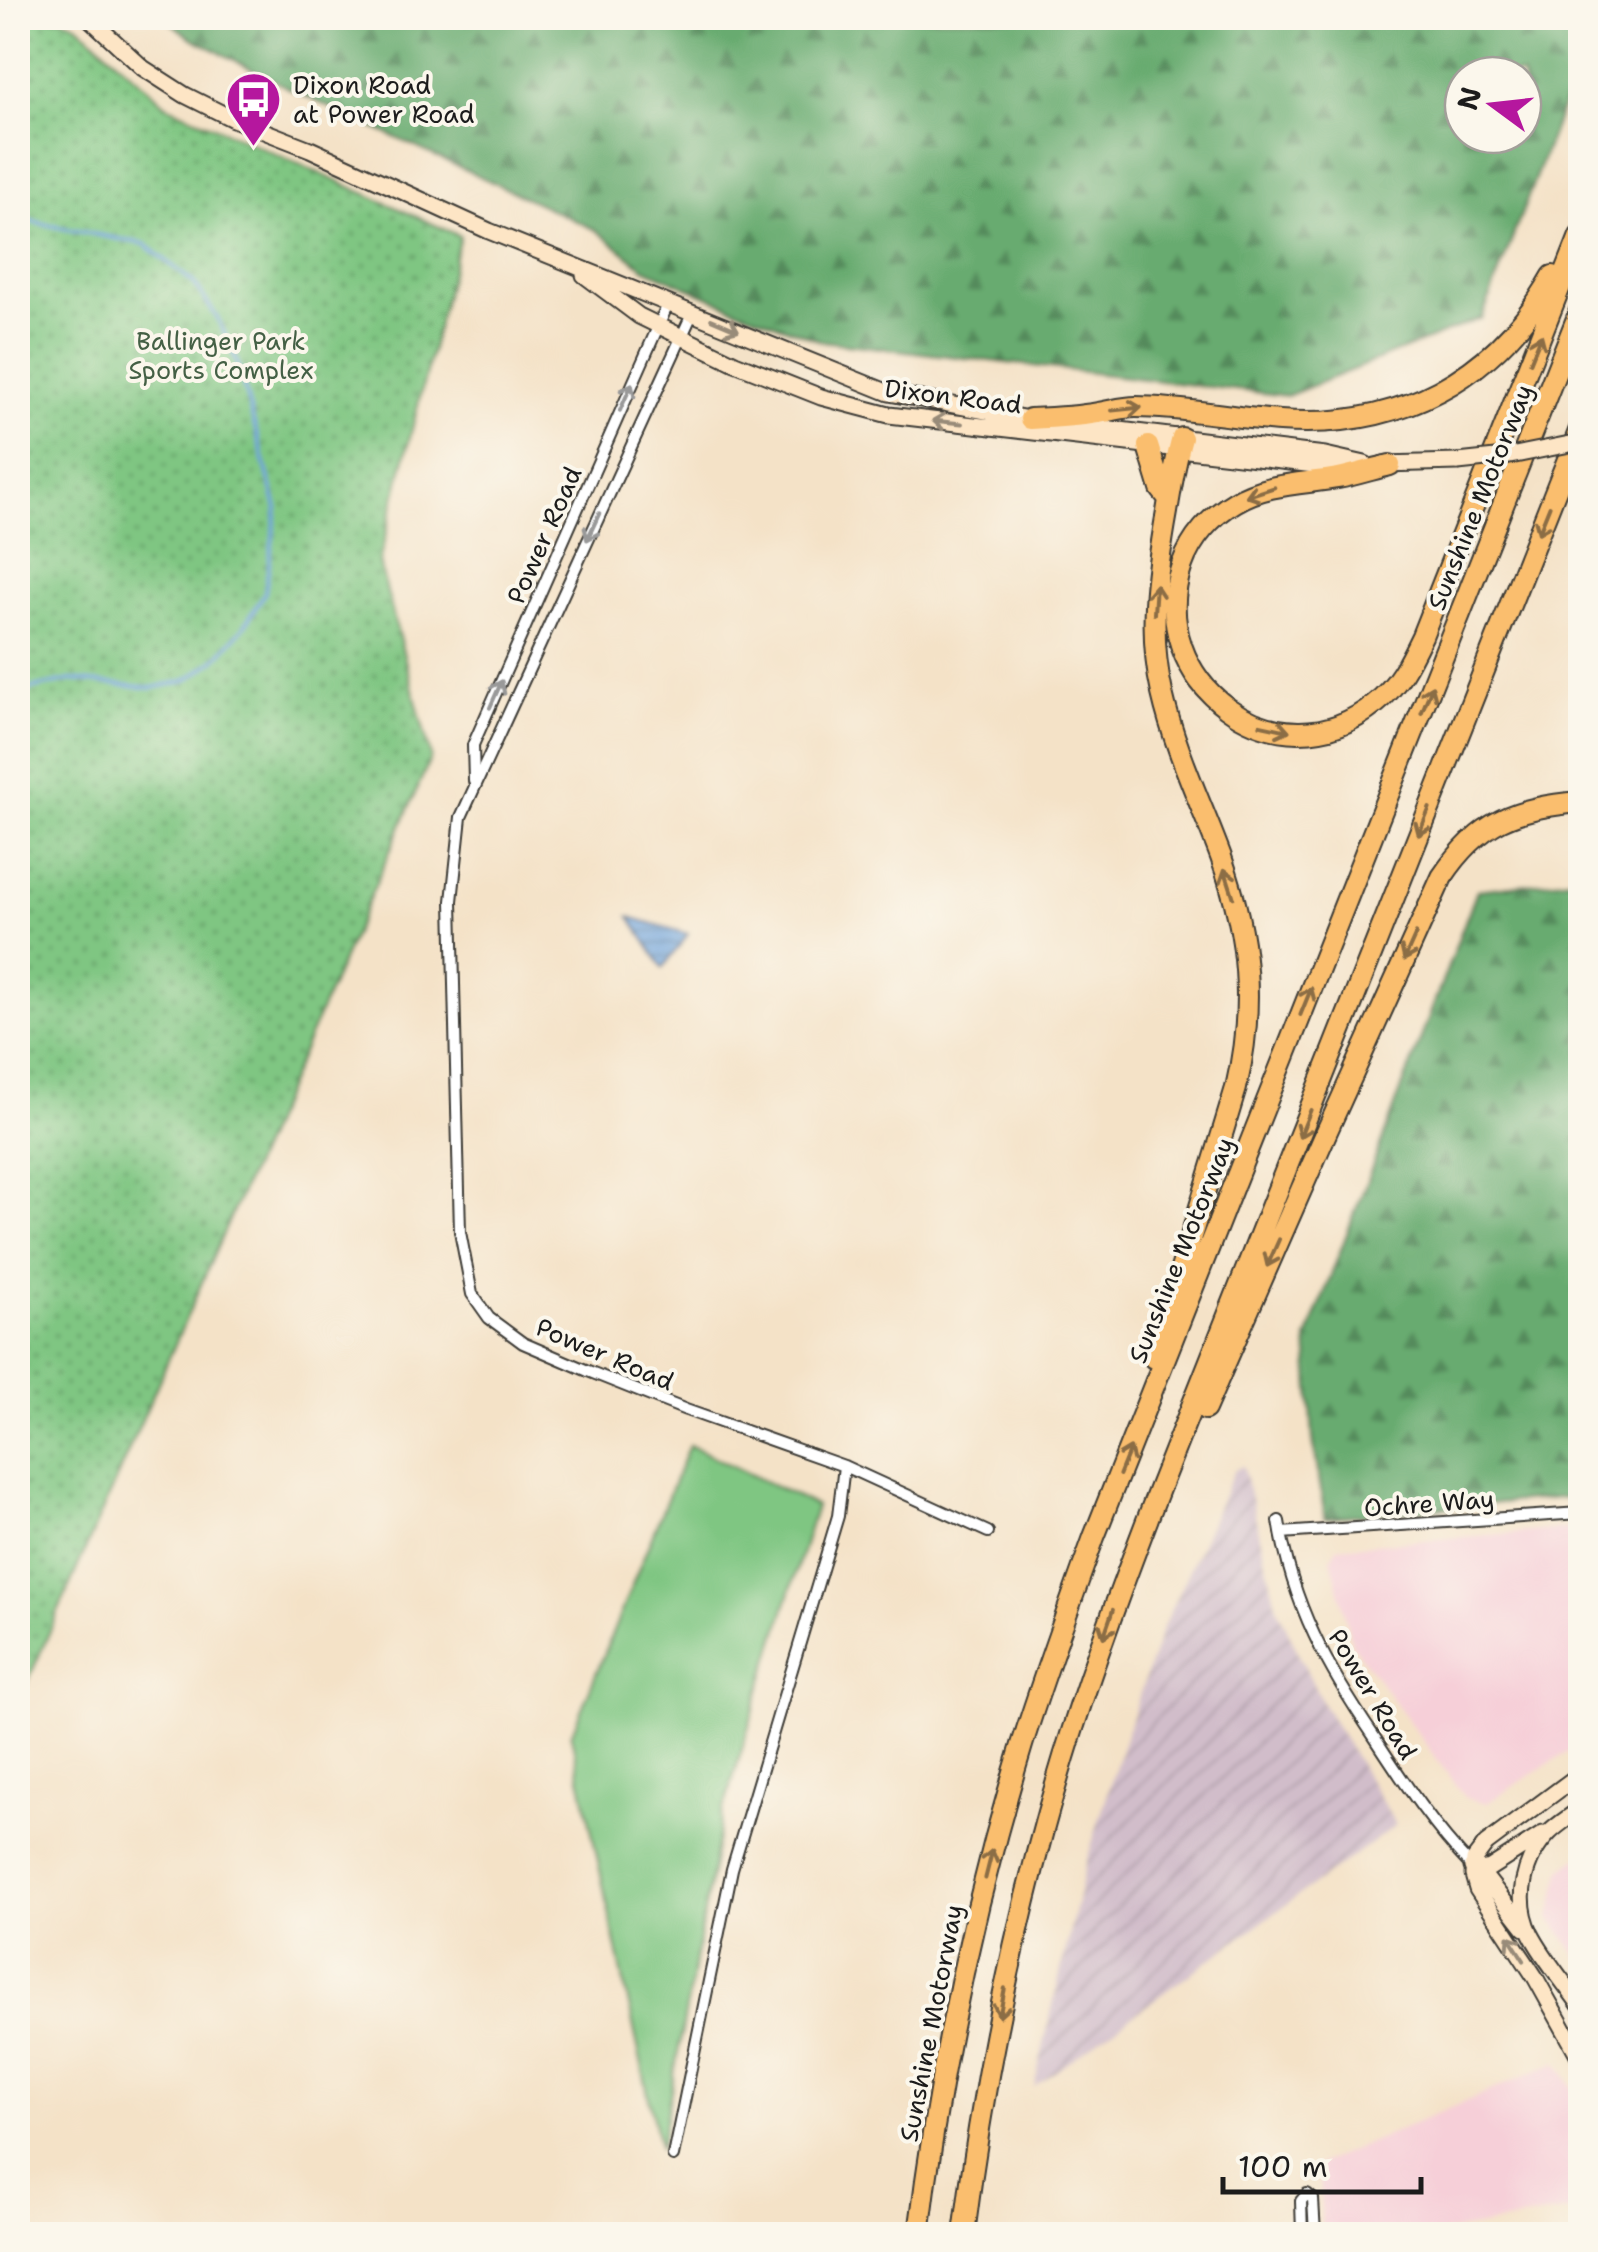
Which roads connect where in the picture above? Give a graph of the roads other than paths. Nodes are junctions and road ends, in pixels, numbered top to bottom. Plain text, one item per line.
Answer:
1 (89, 18) edge
2 (1579, 239) edge
3 (569, 263) junction
4 (669, 302) junction
5 (1580, 310) edge
6 (693, 312) junction
7 (658, 324) junction
8 (682, 336) junction
9 (1030, 420) junction
10 (1580, 429) edge
11 (1580, 442) edge
12 (1180, 444) junction
13 (1148, 446) junction
14 (1390, 465) junction
15 (1169, 499) junction
16 (1580, 534) edge
17 (1580, 558) edge
18 (474, 787) junction
19 (1579, 802) edge
20 (1155, 1385) junction
21 (844, 1466) junction
22 (1580, 1513) edge
23 (1280, 1527) joint
24 (988, 1532) dead end
25 (1142, 1532) junction
26 (1580, 1774) edge
27 (1580, 1810) edge
28 (1556, 1827) junction
29 (1472, 1867) junction
30 (1534, 1940) junction
31 (1580, 2005) edge
32 (1580, 2058) edge
33 (673, 2156) dead end
34 (1580, 2232) edge
35 (919, 2234) edge
36 (964, 2234) edge
37 (1302, 2234) edge
38 (1315, 2234) edge
39 (1566, 2234) edge

1 - 3 main road, Dixon Road
9 -> 2 highway
14 -> 2 highway
3 - 4 main road, Dixon Road
3 - 7 main road, Dixon Road
4 - 6 main road, Dixon Road
4 - 7 street, Power Road
20 -> 5 highway, Sunshine Motorway
6 - 8 street, Power Road
6 -> 9 main road, Dixon Road
7 - 8 main road, Dixon Road
18 -> 7 street, Power Road
13 -> 8 main road, Dixon Road
8 -> 18 street, Power Road
9 - 12 main road, Dixon Road
10 -> 25 highway
11 - 14 main road, Dixon Road, bridge
12 - 13 main road, Dixon Road
12 - 14 main road, Dixon Road
12 - 15 highway
13 - 15 highway
20 -> 15 highway
16 - 17 highway
18 - 21 street, Power Road
19 -> 25 highway
35 -> 20 highway, Sunshine Motorway
21 - 24 street, Power Road
21 - 33 street
22 - 23 street, Ochre Way
23 - 29 street, Power Road
25 -> 36 highway
26 - 29 main road
27 - 28 main road
28 - 29 main road
28 - 30 main road
29 - 30 main road
32 -> 29 main road
30 - 31 main road
34 - 39 street
37 - 38 street

